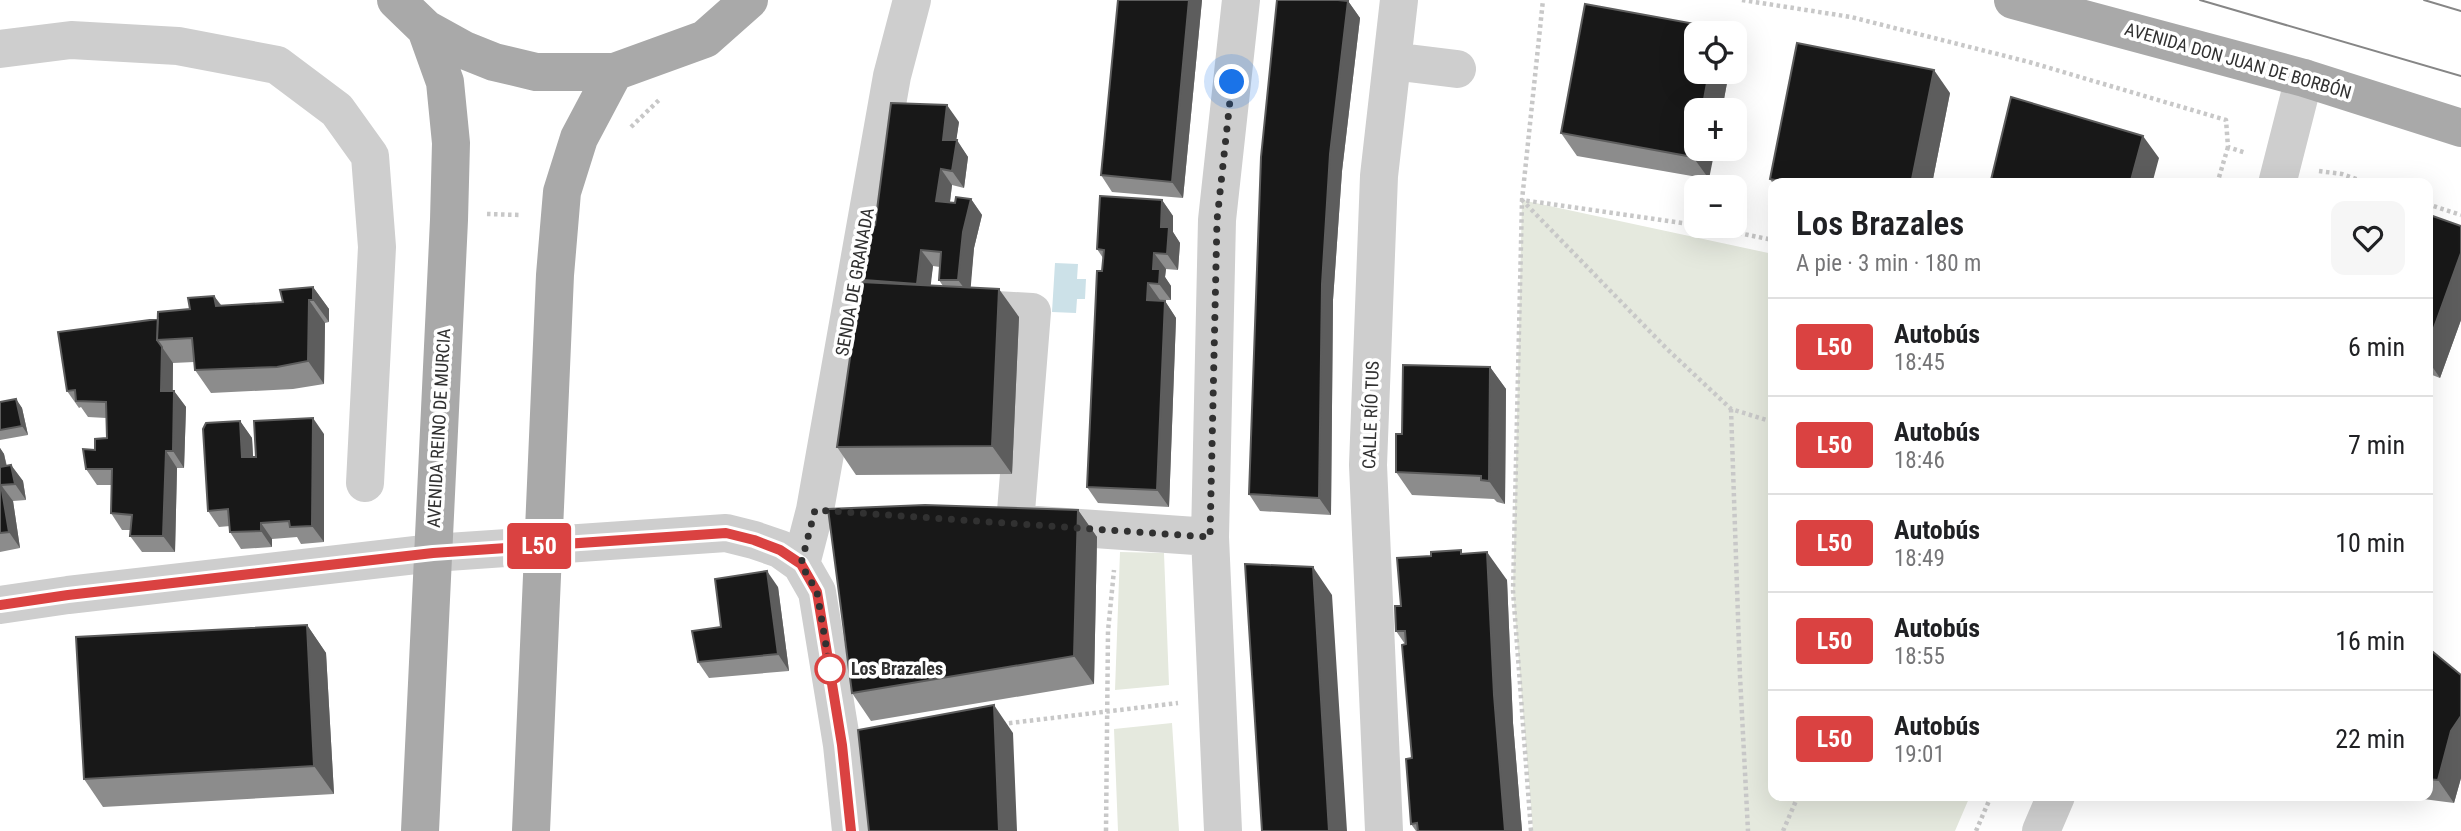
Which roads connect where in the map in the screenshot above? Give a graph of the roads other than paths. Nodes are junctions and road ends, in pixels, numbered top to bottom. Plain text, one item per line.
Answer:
1 (396, 0) edge
2 (749, 0) edge
3 (912, 0) edge
4 (1241, 0) edge
5 (1399, 0) edge
6 (2013, 0) edge
7 (426, 29) junction
8 (0, 49) edge
9 (1392, 61) junction
10 (1457, 69) dead end
11 (614, 72) junction
12 (2304, 78) junction
13 (2461, 128) edge
14 (2280, 175) edge
15 (935, 306) edge
16 (365, 483) dead end
17 (815, 510) junction
18 (855, 513) edge
19 (975, 521) edge
20 (1015, 524) junction
21 (1210, 537) junction
22 (544, 546) junction
23 (433, 553) junction
24 (801, 564) junction
25 (0, 605) edge
26 (2054, 801) edge
27 (421, 831) edge
28 (531, 831) edge
29 (851, 831) edge
30 (1223, 831) edge
31 (1384, 831) edge
32 (2041, 831) edge

1 - 7 main road
2 - 11 main road
3 - 17 street, SENDA DE GRANADA
4 - 21 street
5 - 9 street, CALLE RÍO TUS
6 - 12 main road, AVENIDA DON JUAN DE BORBÓN
7 - 11 main road
7 - 23 main road, AVENIDA REINO DE MURCIA
8 - 16 street
9 - 10 street
9 - 31 street, CALLE RÍO TUS
11 - 22 main road
12 - 13 main road, AVENIDA DON JUAN DE BORBÓN
12 - 14 street
15 - 20 street
17 - 18 street
17 - 24 street, SENDA DE GRANADA
19 - 20 street
20 - 21 street
21 - 30 street
22 - 23 street
22 - 24 street
22 - 28 main road
23 - 25 street
23 - 27 main road, AVENIDA REINO DE MURCIA
24 - 29 street
26 - 32 street

